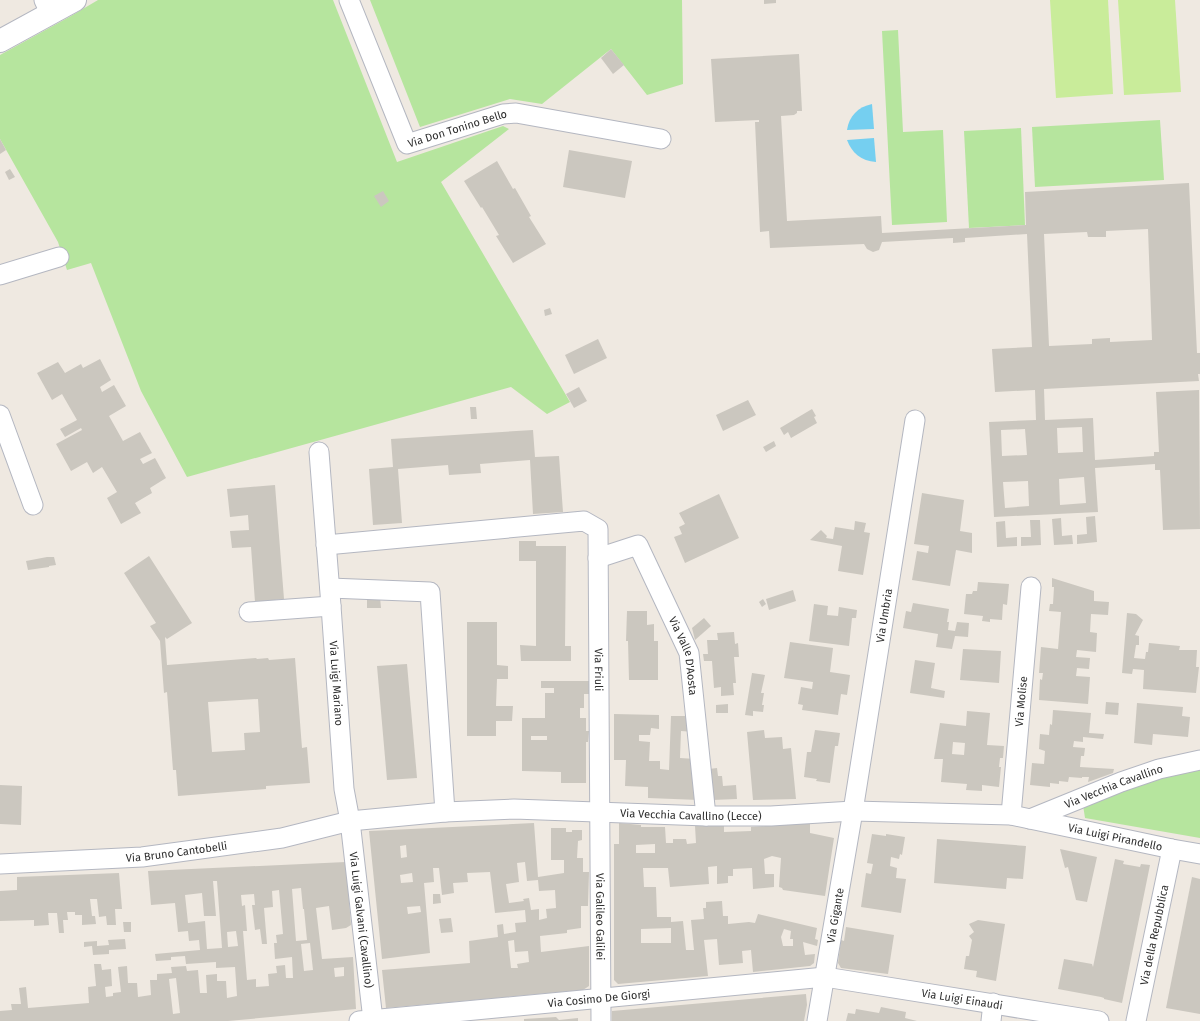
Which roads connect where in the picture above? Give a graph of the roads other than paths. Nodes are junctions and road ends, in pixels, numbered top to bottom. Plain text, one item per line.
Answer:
1 (75, 0) edge
2 (349, 0) edge
3 (47, 7) edge
4 (0, 41) edge
5 (661, 139) dead end
6 (59, 257) dead end
7 (0, 275) edge
8 (0, 415) edge
9 (915, 420) dead end
10 (319, 452) dead end
11 (33, 505) dead end
12 (326, 545) junction
13 (598, 558) junction
14 (1031, 587) dead end
15 (331, 597) junction
16 (249, 612) dead end
17 (1200, 760) edge
18 (853, 811) junction
19 (445, 812) junction
20 (600, 812) junction
21 (1011, 815) junction
22 (706, 816) junction
23 (1030, 819) junction
24 (350, 821) junction
25 (1172, 849) junction
26 (1200, 854) edge
27 (0, 864) edge
28 (825, 977) junction
29 (600, 998) junction
30 (992, 1012) edge
31 (456, 1017) edge
32 (366, 1020) edge
33 (601, 1021) edge
34 (817, 1021) edge
35 (1099, 1021) edge
36 (1136, 1021) edge

1 - 3 street
2 - 5 street, Via Don Tonino Bello
3 - 4 street
6 - 7 street
8 - 11 street
9 - 18 street, Via Umbria
10 - 12 street, Via Luigi Mariano
12 - 13 street, Via Friuli
12 - 15 street, Via Luigi Mariano
13 - 20 street, Via Friuli
13 - 22 street, Via Valle D'Aosta
14 - 21 street, Via Molise
15 - 16 street
15 - 19 street
15 - 24 street, Via Luigi Mariano
17 - 23 street, Via Vecchia Cavallino
18 - 21 street, Via Vecchia Cavallino (Lecce)
18 - 22 street, Via Vecchia Cavallino (Lecce)
18 - 28 street, Via Gigante
19 - 20 street, Via Vecchia Cavallino (Lecce)
19 - 24 street, Via Vecchia Cavallino (Lecce)
20 - 22 street, Via Vecchia Cavallino (Lecce)
20 - 29 street, Via Galileo Galilei
21 - 23 street, Via Vecchia Cavallino (Lecce)
23 - 25 street, Via Luigi Pirandello
24 - 27 street, Via Bruno Cantobelli
24 - 32 street, Via Luigi Galvani (Cavallino)
25 - 26 street, Via Luigi Pirandello
25 - 36 street, Via della Repubblica
28 - 29 street, Via Cosimo De Giorgi
28 - 30 street, Via Luigi Einaudi
28 - 34 street, Via Gigante
29 - 31 street, Via Cosimo De Giorgi
29 - 33 street, Via Galileo Galilei
30 - 35 street, Via Luigi Einaudi
31 - 32 street, Via Cosimo De Giorgi

